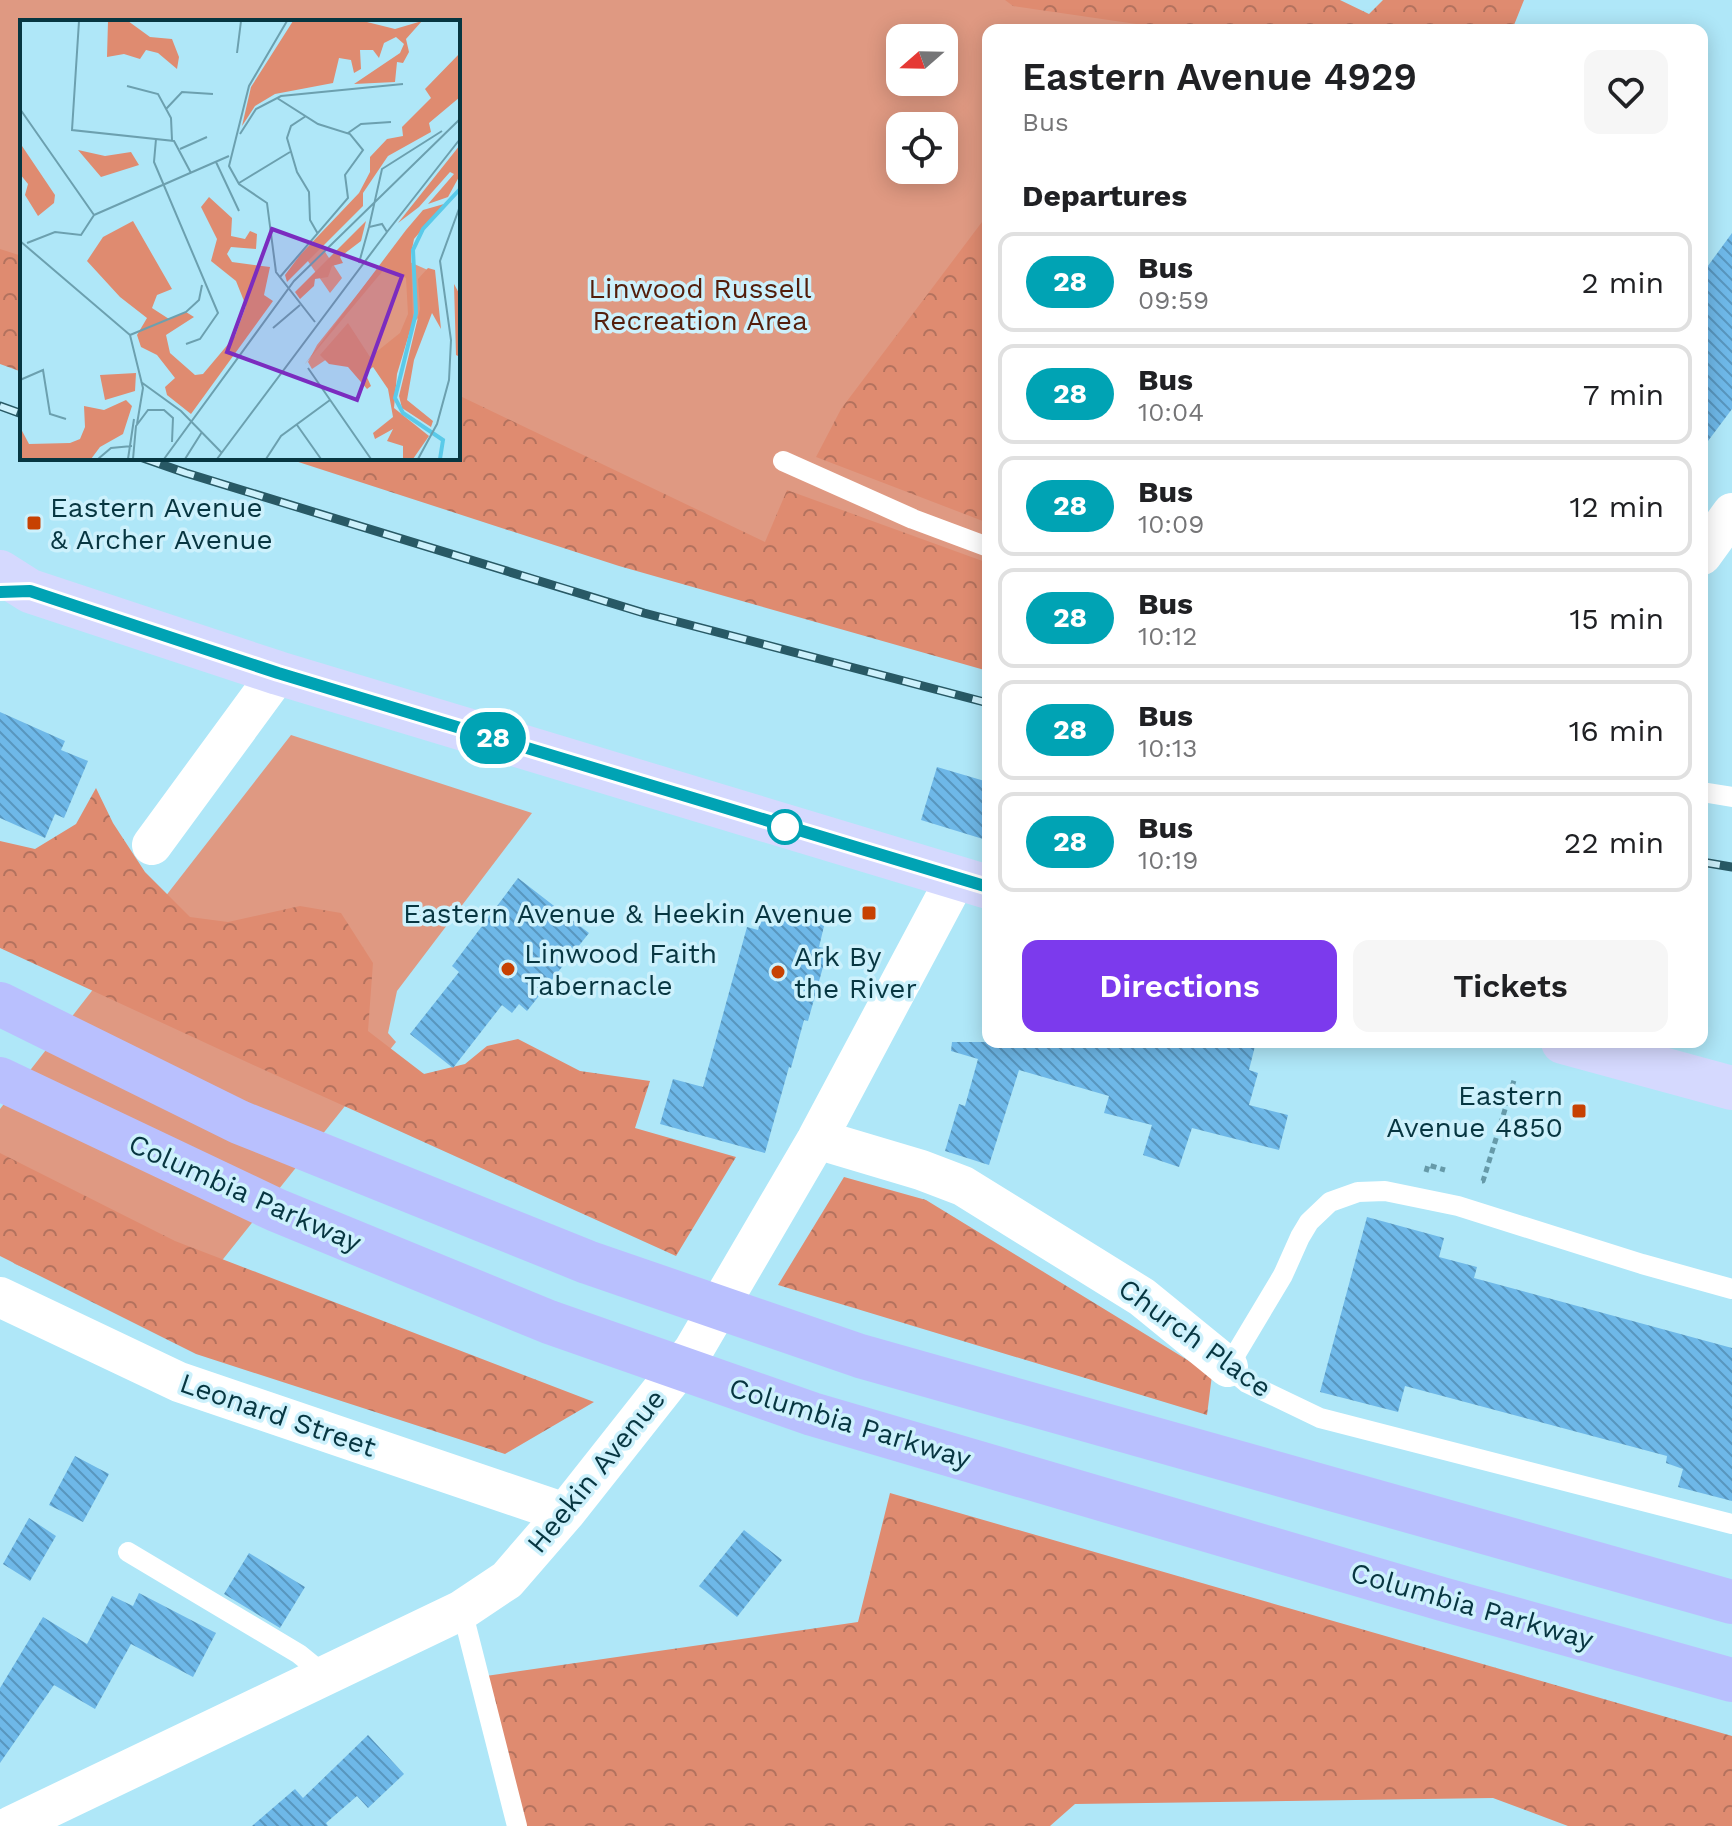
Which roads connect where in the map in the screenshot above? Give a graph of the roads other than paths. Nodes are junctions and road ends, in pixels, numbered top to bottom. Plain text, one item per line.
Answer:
1 (783, 461) dead end
2 (1732, 513) edge
3 (982, 545) edge
4 (1708, 547) edge
5 (10, 585) edge
6 (278, 673) junction
7 (1708, 793) edge
8 (1732, 797) edge
9 (152, 845) dead end
10 (972, 882) edge
11 (0, 1004) edge
12 (1585, 1048) edge
13 (0, 1079) edge
14 (1732, 1088) edge
15 (817, 1139) junction
16 (1732, 1289) edge
17 (0, 1297) edge
18 (1228, 1367) junction
19 (565, 1513) junction
20 (1732, 1524) edge
21 (128, 1552) dead end
22 (1732, 1602) edge
23 (462, 1610) junction
24 (326, 1676) junction
25 (1732, 1680) edge
26 (11, 1826) edge
27 (517, 1826) edge

1 - 3 lane
2 - 4 street
5 - 6 main road
6 - 9 street
6 - 10 main road
7 - 8 lane
10 - 15 street, Heekin Avenue
11 - 22 highway
12 - 14 main road
13 - 25 highway, Columbia Parkway
15 - 18 street, Church Place
15 - 19 street, Heekin Avenue
16 - 18 lane
17 - 19 street, Leonard Street
18 - 20 lane, Church Place
19 - 23 street, Heekin Avenue
21 - 24 lane
23 - 24 street, Heekin Avenue
23 - 27 lane
24 - 26 street, Heekin Avenue

